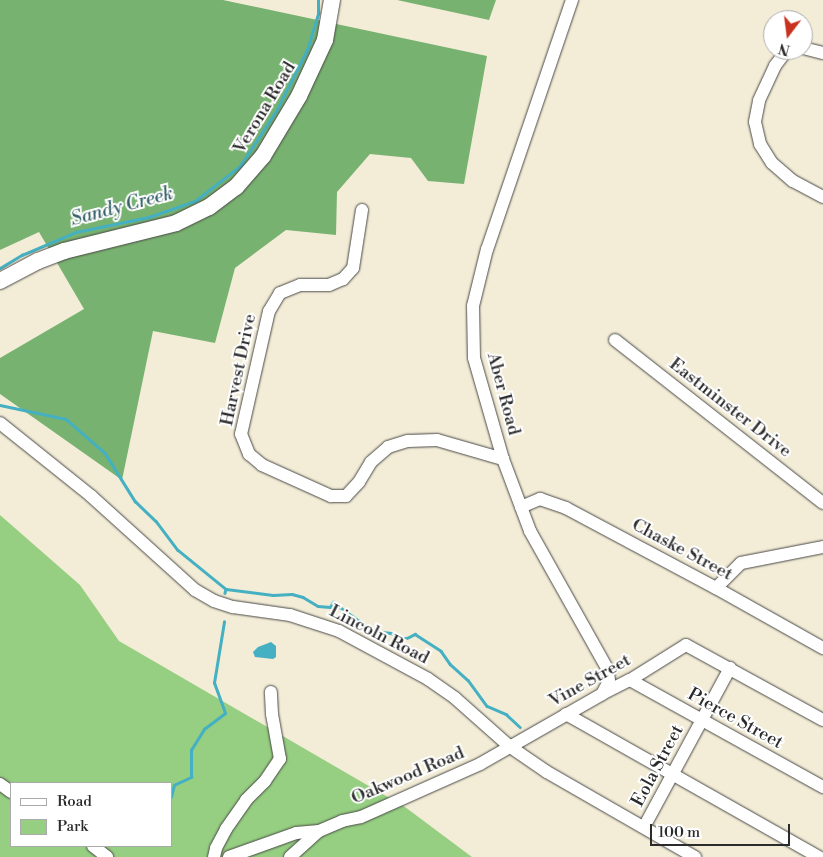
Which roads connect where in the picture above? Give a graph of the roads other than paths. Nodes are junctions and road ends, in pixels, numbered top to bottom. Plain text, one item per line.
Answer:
1 (332, 0) edge
2 (572, 0) edge
3 (780, 60) edge
4 (823, 197) edge
5 (362, 210) dead end
6 (0, 281) edge
7 (615, 340) dead end
8 (0, 424) edge
9 (503, 459) junction
10 (823, 503) edge
11 (520, 507) junction
12 (823, 547) edge
13 (716, 588) junction
14 (823, 648) edge
15 (730, 668) junction
16 (630, 680) junction
17 (271, 692) dead end
18 (602, 694) junction
19 (566, 714) junction
20 (823, 720) edge
21 (702, 721) junction
22 (509, 746) junction
23 (673, 775) junction
24 (823, 787) edge
25 (644, 827) junction
26 (319, 832) junction
27 (94, 847) edge
28 (107, 857) edge
29 (214, 857) edge
30 (229, 857) edge
31 (290, 857) edge
32 (695, 857) edge
33 (819, 857) edge

1 - 6 main road, Verona Road
2 - 9 street, Aber Road
3 - 4 street
5 - 9 street, Harvest Drive
7 - 10 street, Eastminster Drive
8 - 22 street, Lincoln Road
9 - 11 street, Aber Road
11 - 13 street, Chaske Street
11 - 18 street, Aber Road
12 - 13 street
13 - 14 street, Chaske Street
15 - 16 street, Vine Street
15 - 20 street
15 - 21 street, Eola Street
16 - 18 street, Vine Street
16 - 21 street, Pierce Street
17 - 29 street
18 - 19 street, Vine Street
19 - 22 street, Vine Street
19 - 23 street
21 - 23 street, Eola Street
21 - 24 street, Pierce Street
22 - 25 street, Lincoln Road
22 - 26 street, Oakwood Road
23 - 25 street, Eola Street
23 - 33 street
25 - 32 street, Lincoln Road
26 - 30 street
26 - 31 street
27 - 28 street

